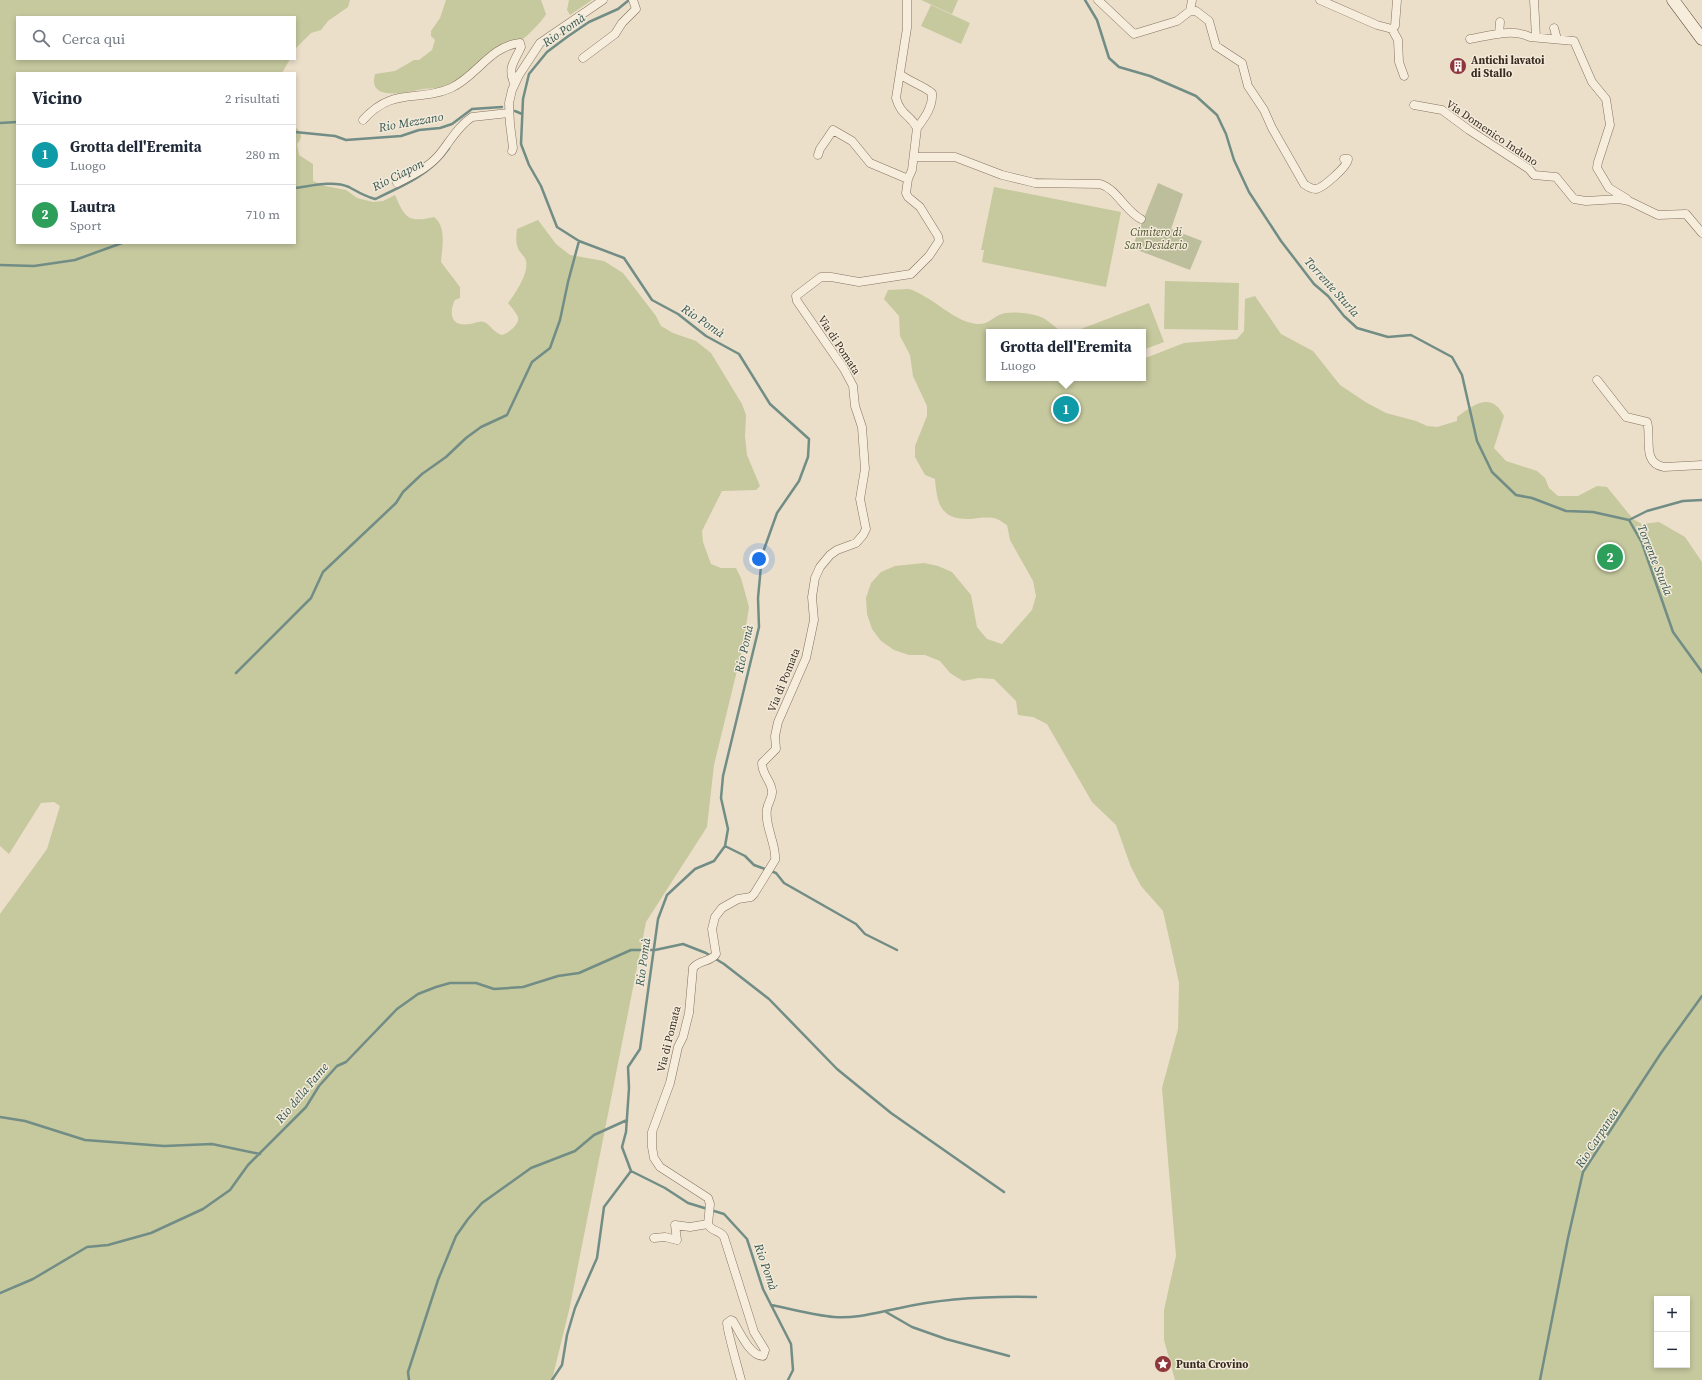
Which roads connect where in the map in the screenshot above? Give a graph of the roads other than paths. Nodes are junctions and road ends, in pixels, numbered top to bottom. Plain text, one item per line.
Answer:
1 (603, 0) edge
2 (908, 0) edge
3 (1098, 0) edge
4 (1192, 0) edge
5 (1320, 0) edge
6 (1397, 0) edge
7 (1534, 0) edge
8 (1669, 0) edge
9 (1673, 0) edge
10 (634, 2) edge
11 (1190, 11) junction
12 (1683, 13) junction
13 (1500, 22) dead end
14 (1554, 28) dead end
15 (1392, 29) junction
16 (1499, 34) junction
17 (1536, 37) junction
18 (1702, 38) edge
19 (1470, 39) dead end
20 (1557, 39) junction
21 (583, 58) dead end
22 (900, 74) junction
23 (1404, 76) dead end
24 (514, 82) junction
25 (1414, 105) dead end
26 (509, 113) junction
27 (364, 120) dead end
28 (917, 128) junction
29 (512, 151) dead end
30 (818, 155) dead end
31 (914, 157) junction
32 (1344, 159) dead end
33 (908, 179) junction
34 (397, 183) dead end
35 (1629, 201) junction
36 (1141, 220) dead end
37 (1702, 233) edge
38 (1597, 380) dead end
39 (1702, 465) edge
40 (708, 1220) junction
41 (654, 1238) dead end
42 (741, 1380) edge

1 - 24 street
2 - 22 street
3 - 11 street
4 - 11 street
5 - 15 street
6 - 15 street
7 - 17 street
8 - 12 street
9 - 12 street
10 - 21 street
11 - 32 street
12 - 18 street
13 - 16 street
14 - 20 street
15 - 23 street
16 - 17 street
16 - 19 street
17 - 20 street
20 - 35 street
22 - 28 street
22 - 28 street
24 - 26 street
24 - 27 street
25 - 35 street, Via Domenico Induno
26 - 29 street
26 - 34 street
28 - 31 street, Via di Pomata
30 - 33 street
31 - 33 street, Via di Pomata
31 - 36 street
33 - 40 street, Via di Pomata
35 - 37 street, Via Domenico Induno
38 - 39 street
40 - 41 street
40 - 42 street

